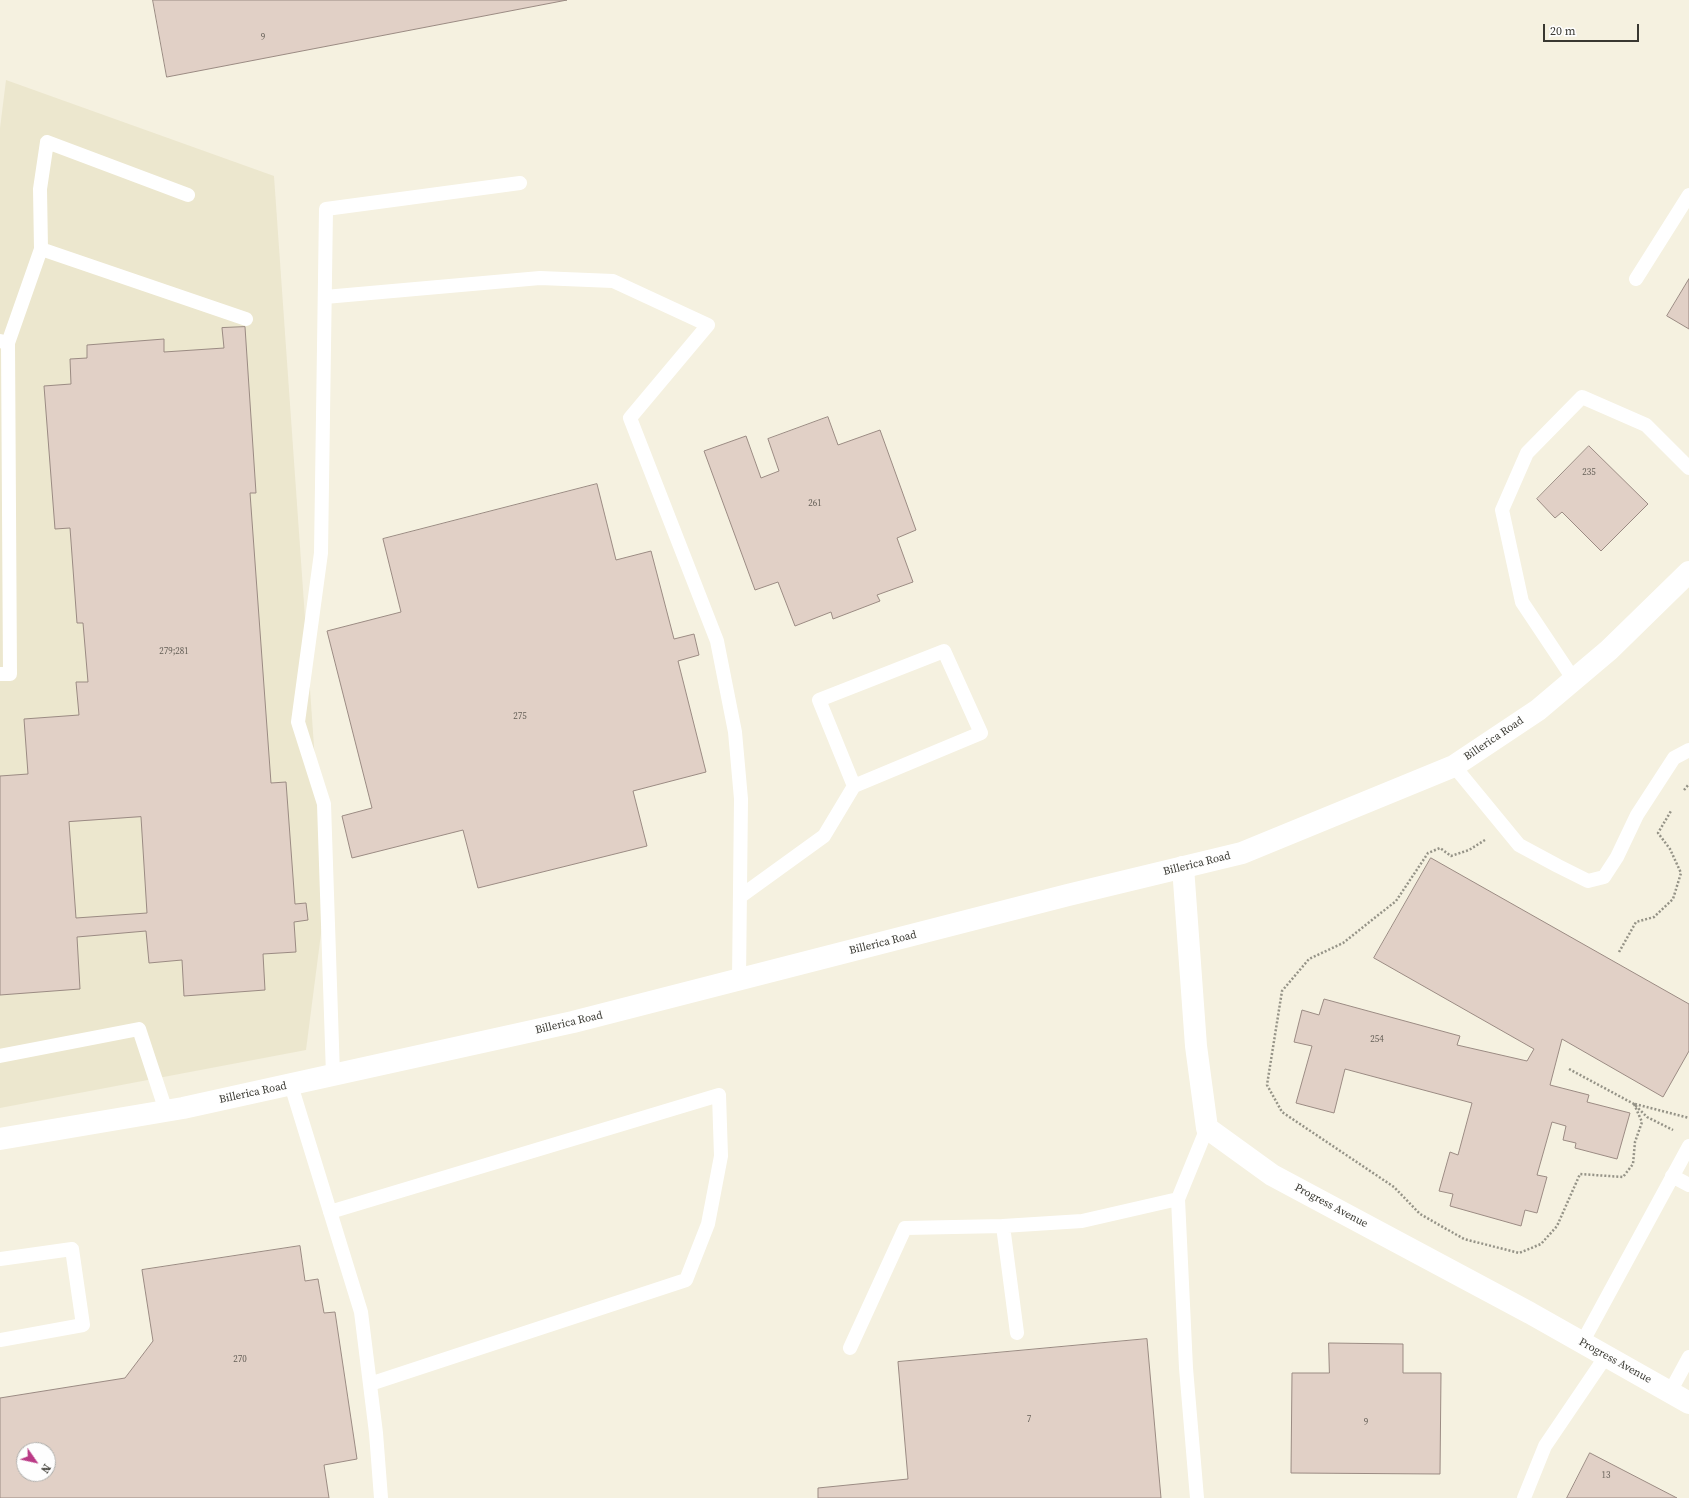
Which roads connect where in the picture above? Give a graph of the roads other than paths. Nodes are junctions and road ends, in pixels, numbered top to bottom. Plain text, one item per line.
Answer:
1 (520, 183) dead end
2 (188, 195) dead end
3 (1689, 195) edge
4 (41, 249) junction
5 (1636, 279) dead end
6 (325, 297) junction
7 (246, 318) dead end
8 (4, 342) edge
9 (1689, 468) edge
10 (1689, 572) edge
11 (0, 674) edge
12 (1574, 680) junction
13 (1689, 750) edge
14 (1454, 766) junction
15 (854, 786) junction
16 (1183, 867) junction
17 (741, 896) junction
18 (739, 980) junction
19 (0, 1056) edge
20 (333, 1076) junction
21 (291, 1085) junction
22 (166, 1111) junction
23 (1207, 1128) junction
24 (0, 1139) edge
25 (1689, 1146) edge
26 (1672, 1176) junction
27 (1689, 1185) edge
28 (1178, 1199) junction
29 (330, 1212) junction
30 (1003, 1226) junction
31 (0, 1258) edge
32 (1017, 1333) dead end
33 (0, 1340) edge
34 (1582, 1343) junction
35 (850, 1348) dead end
36 (1606, 1356) junction
37 (1689, 1357) edge
38 (370, 1384) junction
39 (1670, 1392) junction
40 (1689, 1403) edge
41 (381, 1498) edge
42 (1197, 1498) edge
43 (1524, 1498) edge

1 - 6 lane
2 - 4 lane
3 - 5 lane
4 - 7 lane
4 - 8 lane
6 - 17 lane
6 - 20 lane
8 - 11 lane
9 - 12 lane
10 - 12 main road, Billerica Road
12 - 14 main road, Billerica Road
13 - 14 lane
14 - 16 main road, Billerica Road
15 - 15 lane
15 - 17 lane
16 - 18 main road, Billerica Road
16 - 23 main road
17 - 18 lane
18 - 20 main road, Billerica Road
19 - 22 lane
20 - 21 main road, Billerica Road
21 - 22 main road, Billerica Road
21 - 29 lane
22 - 24 main road, Billerica Road
23 - 28 lane
23 - 34 main road, Progress Avenue
25 - 26 lane
26 - 27 lane
26 - 34 lane
28 - 30 lane
28 - 42 lane
29 - 38 lane
29 - 38 lane
30 - 32 lane
30 - 35 lane
31 - 33 lane
34 - 36 main road, Progress Avenue
36 - 39 main road, Progress Avenue
36 - 43 lane
37 - 39 lane
38 - 41 lane
39 - 40 main road, Progress Avenue

